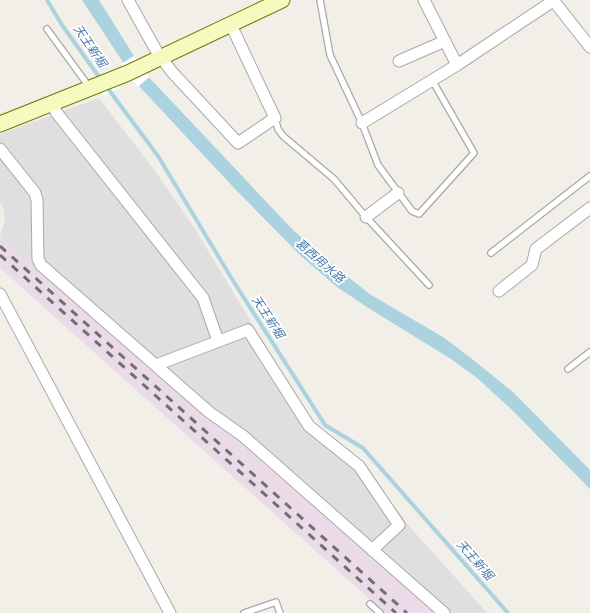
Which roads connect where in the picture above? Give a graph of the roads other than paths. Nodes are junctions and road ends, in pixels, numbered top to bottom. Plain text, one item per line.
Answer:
1 (128, 0) edge
2 (282, 0) edge
3 (320, 0) edge
4 (424, 0) edge
5 (553, 1) edge
6 (231, 25) junction
7 (47, 29) dead end
8 (445, 41) junction
9 (590, 47) edge
10 (161, 58) junction
11 (399, 61) dead end
12 (457, 65) junction
13 (432, 80) junction
14 (94, 88) junction
15 (53, 104) junction
16 (275, 118) junction
17 (362, 123) junction
18 (0, 124) edge
19 (0, 150) edge
20 (590, 176) edge
21 (398, 193) junction
22 (590, 208) edge
23 (366, 218) junction
24 (491, 253) dead end
25 (429, 285) dead end
26 (499, 291) dead end
27 (0, 294) edge
28 (218, 341) junction
29 (590, 352) edge
30 (156, 365) junction
31 (568, 369) dead end
32 (372, 550) junction
33 (370, 604) dead end
34 (170, 613) edge
35 (244, 613) edge
36 (280, 613) edge
37 (380, 613) edge
38 (444, 613) edge

1 - 10 street
2 - 6 street
3 - 17 lane
4 - 8 street
5 - 9 street
5 - 12 street
6 - 10 street
6 - 16 street
7 - 14 lane
8 - 11 street
8 - 12 street
10 - 14 street
10 - 16 street
12 - 13 street
13 - 17 street
13 - 21 lane
14 - 15 street
15 - 18 street
15 - 28 street
16 - 23 lane
17 - 21 lane
19 - 30 street
20 - 24 lane
21 - 23 street
22 - 26 street
23 - 25 lane
27 - 34 street
28 - 30 street
28 - 32 street
29 - 31 lane
30 - 32 street
32 - 38 street
33 - 37 lane
35 - 36 lane

